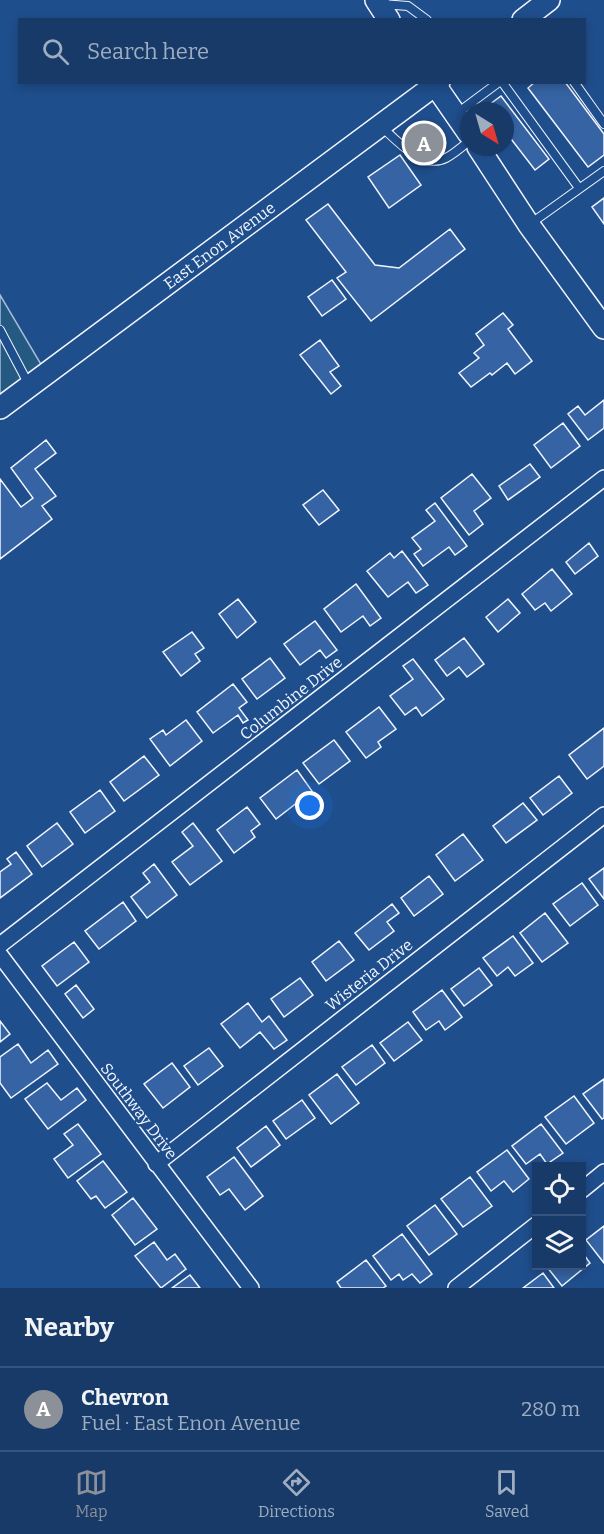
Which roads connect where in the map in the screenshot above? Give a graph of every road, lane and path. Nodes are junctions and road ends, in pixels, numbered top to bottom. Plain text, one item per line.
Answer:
1 (549, 0) edge
2 (381, 8) edge
3 (424, 18) edge
4 (526, 18) edge
5 (436, 84) edge
6 (498, 84) edge
7 (502, 84) edge
8 (575, 84) edge
9 (455, 115) junction
10 (460, 122) edge
11 (604, 124) edge
12 (381, 125) junction
13 (460, 148) edge
14 (484, 156) edge
15 (604, 171) edge
16 (579, 188) junction
17 (529, 225) junction
18 (604, 328) edge
19 (0, 330) edge
20 (29, 385) junction
21 (0, 408) edge
22 (604, 478) edge
23 (604, 815) edge
24 (0, 945) edge
25 (0, 955) edge
26 (156, 1164) junction
27 (604, 1172) edge
28 (586, 1187) edge
29 (532, 1229) edge
30 (250, 1288) edge
31 (456, 1288) edge

1 - 4 street
2 - 3 lane
5 - 9 street
5 - 12 street, East Enon Avenue
6 - 9 lane
7 - 16 lane
8 - 11 lane
9 - 10 street
12 - 13 lane
12 - 20 street, East Enon Avenue
14 - 17 street
15 - 16 lane
16 - 17 lane
17 - 18 street
19 - 20 lane
20 - 21 street, East Enon Avenue
22 - 24 street, Columbine Drive
23 - 26 street, Wisteria Drive
25 - 26 street, Southway Drive
26 - 30 street, Southway Drive
27 - 28 street
29 - 31 street

